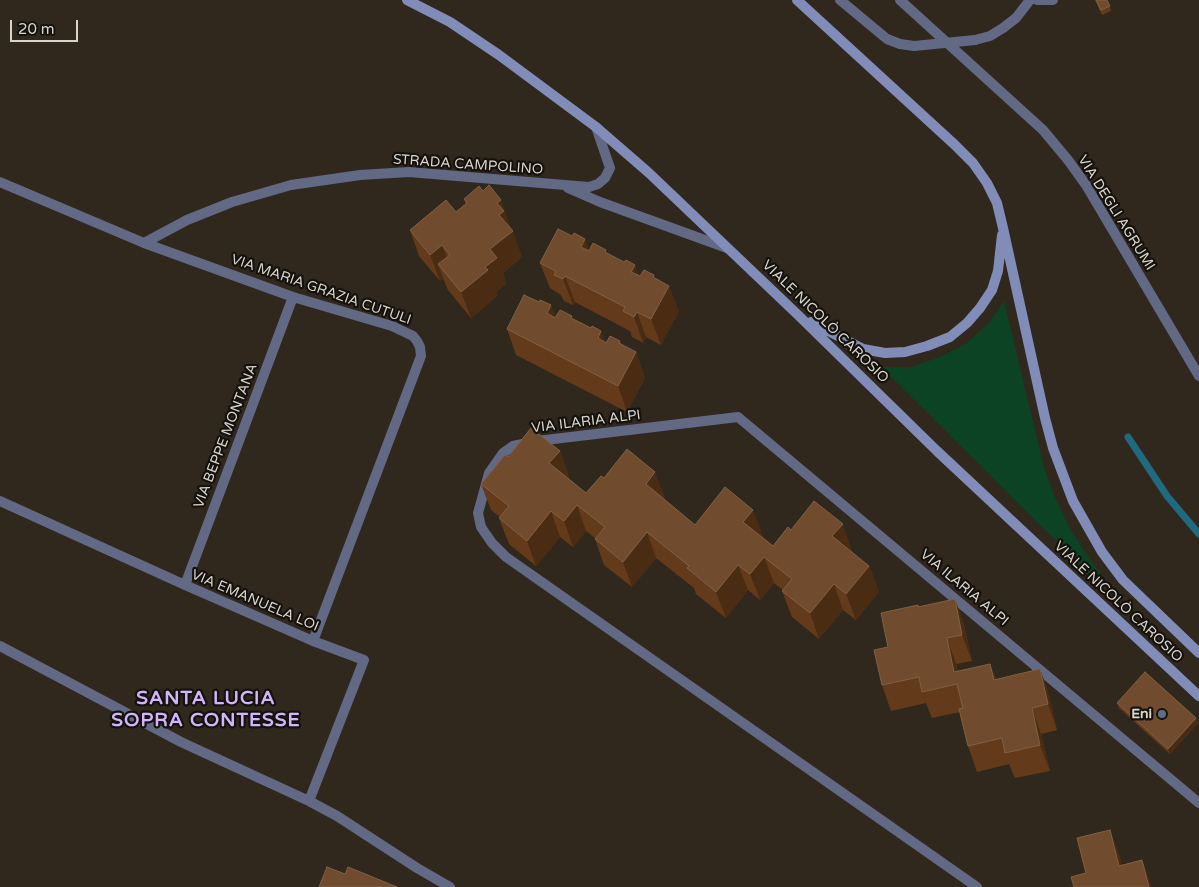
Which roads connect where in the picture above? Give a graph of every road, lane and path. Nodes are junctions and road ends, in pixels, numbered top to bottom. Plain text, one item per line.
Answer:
1 (407, 0) edge
2 (797, 0) edge
3 (840, 0) edge
4 (900, 0) edge
5 (1030, 0) edge
6 (1037, 0) edge
7 (1053, 0) edge
8 (596, 127) junction
9 (0, 182) edge
10 (562, 186) junction
11 (1003, 228) junction
12 (144, 243) junction
13 (729, 248) junction
14 (293, 297) junction
15 (797, 314) junction
16 (1199, 376) edge
17 (0, 501) edge
18 (185, 585) junction
19 (313, 641) junction
20 (0, 646) edge
21 (1199, 653) edge
22 (1199, 696) edge
23 (309, 801) junction
24 (1199, 803) edge
25 (450, 887) edge
26 (977, 887) edge

1 - 8 main road, VIALE NICOLÒ CAROSIO
2 - 11 main road, VIALE NICOLÒ CAROSIO
3 - 5 street, bridge
4 - 16 street, VIA DEGLI AGRUMI
6 - 7 street
8 - 10 street, STRADA CAMPOLINO
8 - 13 main road, VIALE NICOLÒ CAROSIO
9 - 12 street, VIA MARIA GRAZIA CUTULI
10 - 12 street, STRADA CAMPOLINO
10 - 13 street, STRADA CAMPOLINO
11 - 15 main road
11 - 21 main road, VIALE NICOLÒ CAROSIO
12 - 14 street, VIA MARIA GRAZIA CUTULI
13 - 15 main road, VIALE NICOLÒ CAROSIO
14 - 18 street, VIA BEPPE MONTANA
14 - 19 street, VIA MARIA GRAZIA CUTULI
15 - 22 main road, VIALE NICOLÒ CAROSIO
17 - 18 street, VIA EMANUELA LOI
18 - 19 street, VIA EMANUELA LOI
19 - 23 street, VIA EMANUELA LOI
20 - 23 street
23 - 25 street
24 - 26 street, VIA ILARIA ALPI

